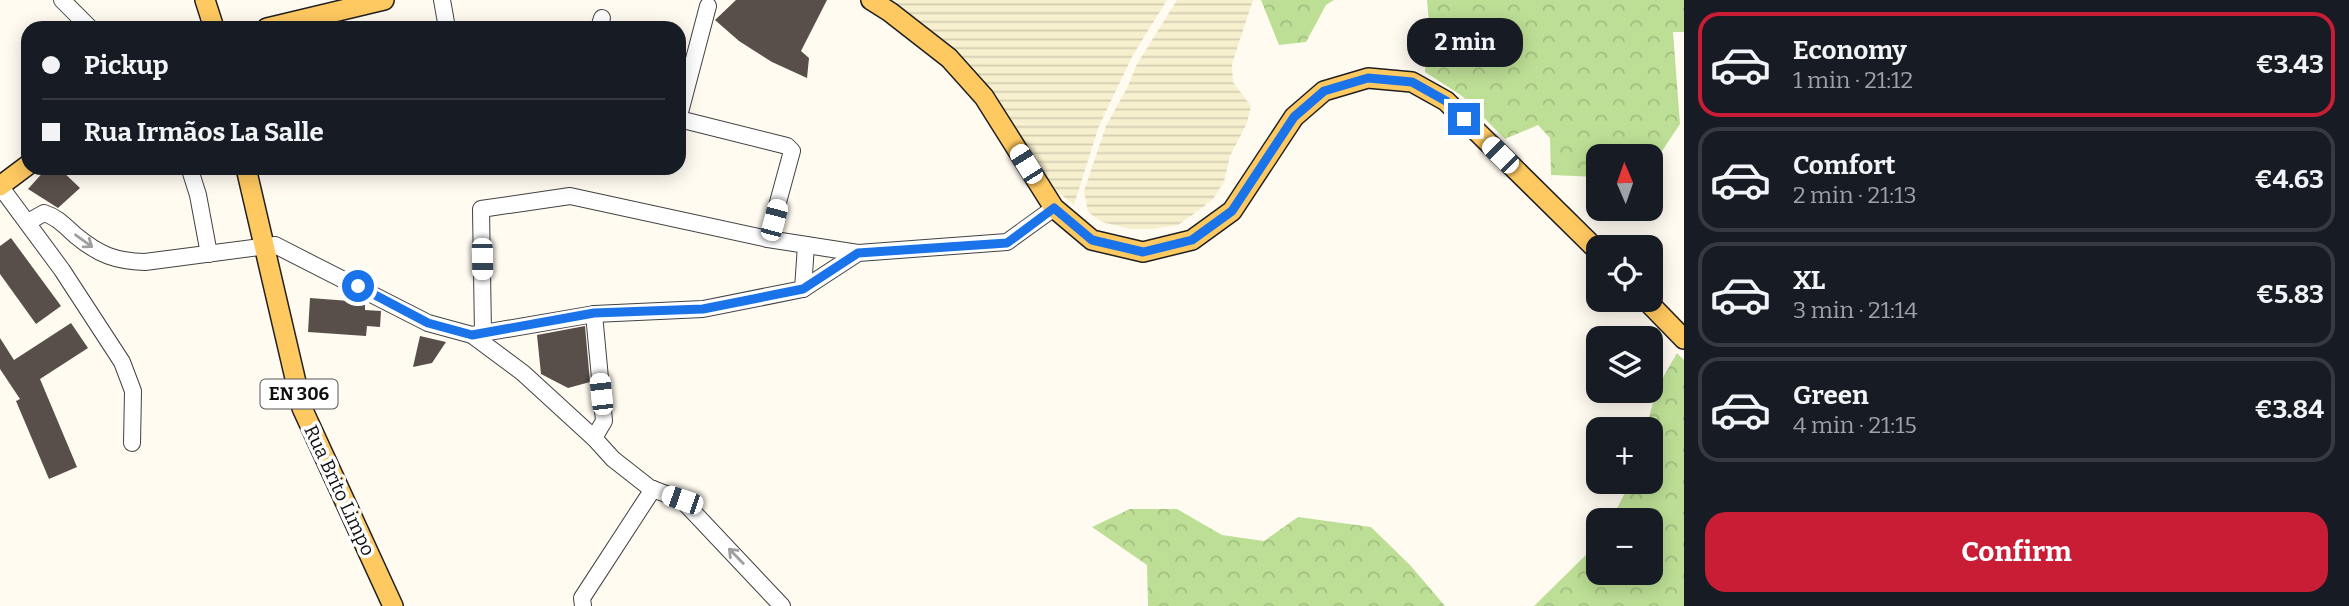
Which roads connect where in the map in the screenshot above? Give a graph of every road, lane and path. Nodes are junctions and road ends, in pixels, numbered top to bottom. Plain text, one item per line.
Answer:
1 (62, 0) edge
2 (205, 0) edge
3 (384, 0) edge
4 (442, 0) edge
5 (871, 0) edge
6 (708, 6) dead end
7 (83, 21) edge
8 (212, 21) edge
9 (296, 21) edge
10 (446, 21) edge
11 (686, 91) edge
12 (686, 120) edge
13 (21, 170) edge
14 (192, 175) edge
15 (248, 175) edge
16 (0, 186) edge
17 (1054, 208) junction
18 (28, 222) junction
19 (768, 239) junction
20 (1586, 239) edge
21 (264, 245) junction
22 (806, 245) junction
23 (858, 253) junction
24 (209, 254) junction
25 (803, 289) junction
26 (1658, 312) edge
27 (594, 313) junction
28 (477, 334) junction
29 (1684, 339) edge
30 (594, 438) junction
31 (132, 443) dead end
32 (653, 489) junction
33 (393, 606) edge
34 (583, 606) edge
35 (782, 606) edge

1 - 7 street
2 - 8 main road
3 - 9 main road
4 - 10 street
5 - 17 main road
6 - 11 street
12 - 19 street
13 - 16 main road
14 - 24 street
15 - 21 main road, Rua Brito Limpo / EN 306
16 - 18 street
17 - 20 main road
17 - 23 street
18 -> 24 street
18 - 31 street
19 - 22 street
19 - 28 street
21 - 24 street
21 - 28 street
21 - 33 main road, Rua Brito Limpo / EN 306
22 - 23 street
22 - 25 street
23 - 25 street
25 - 27 street
26 - 29 main road
27 - 28 street
27 - 30 street
28 - 30 street
30 - 32 street
32 - 34 street
35 -> 32 street

